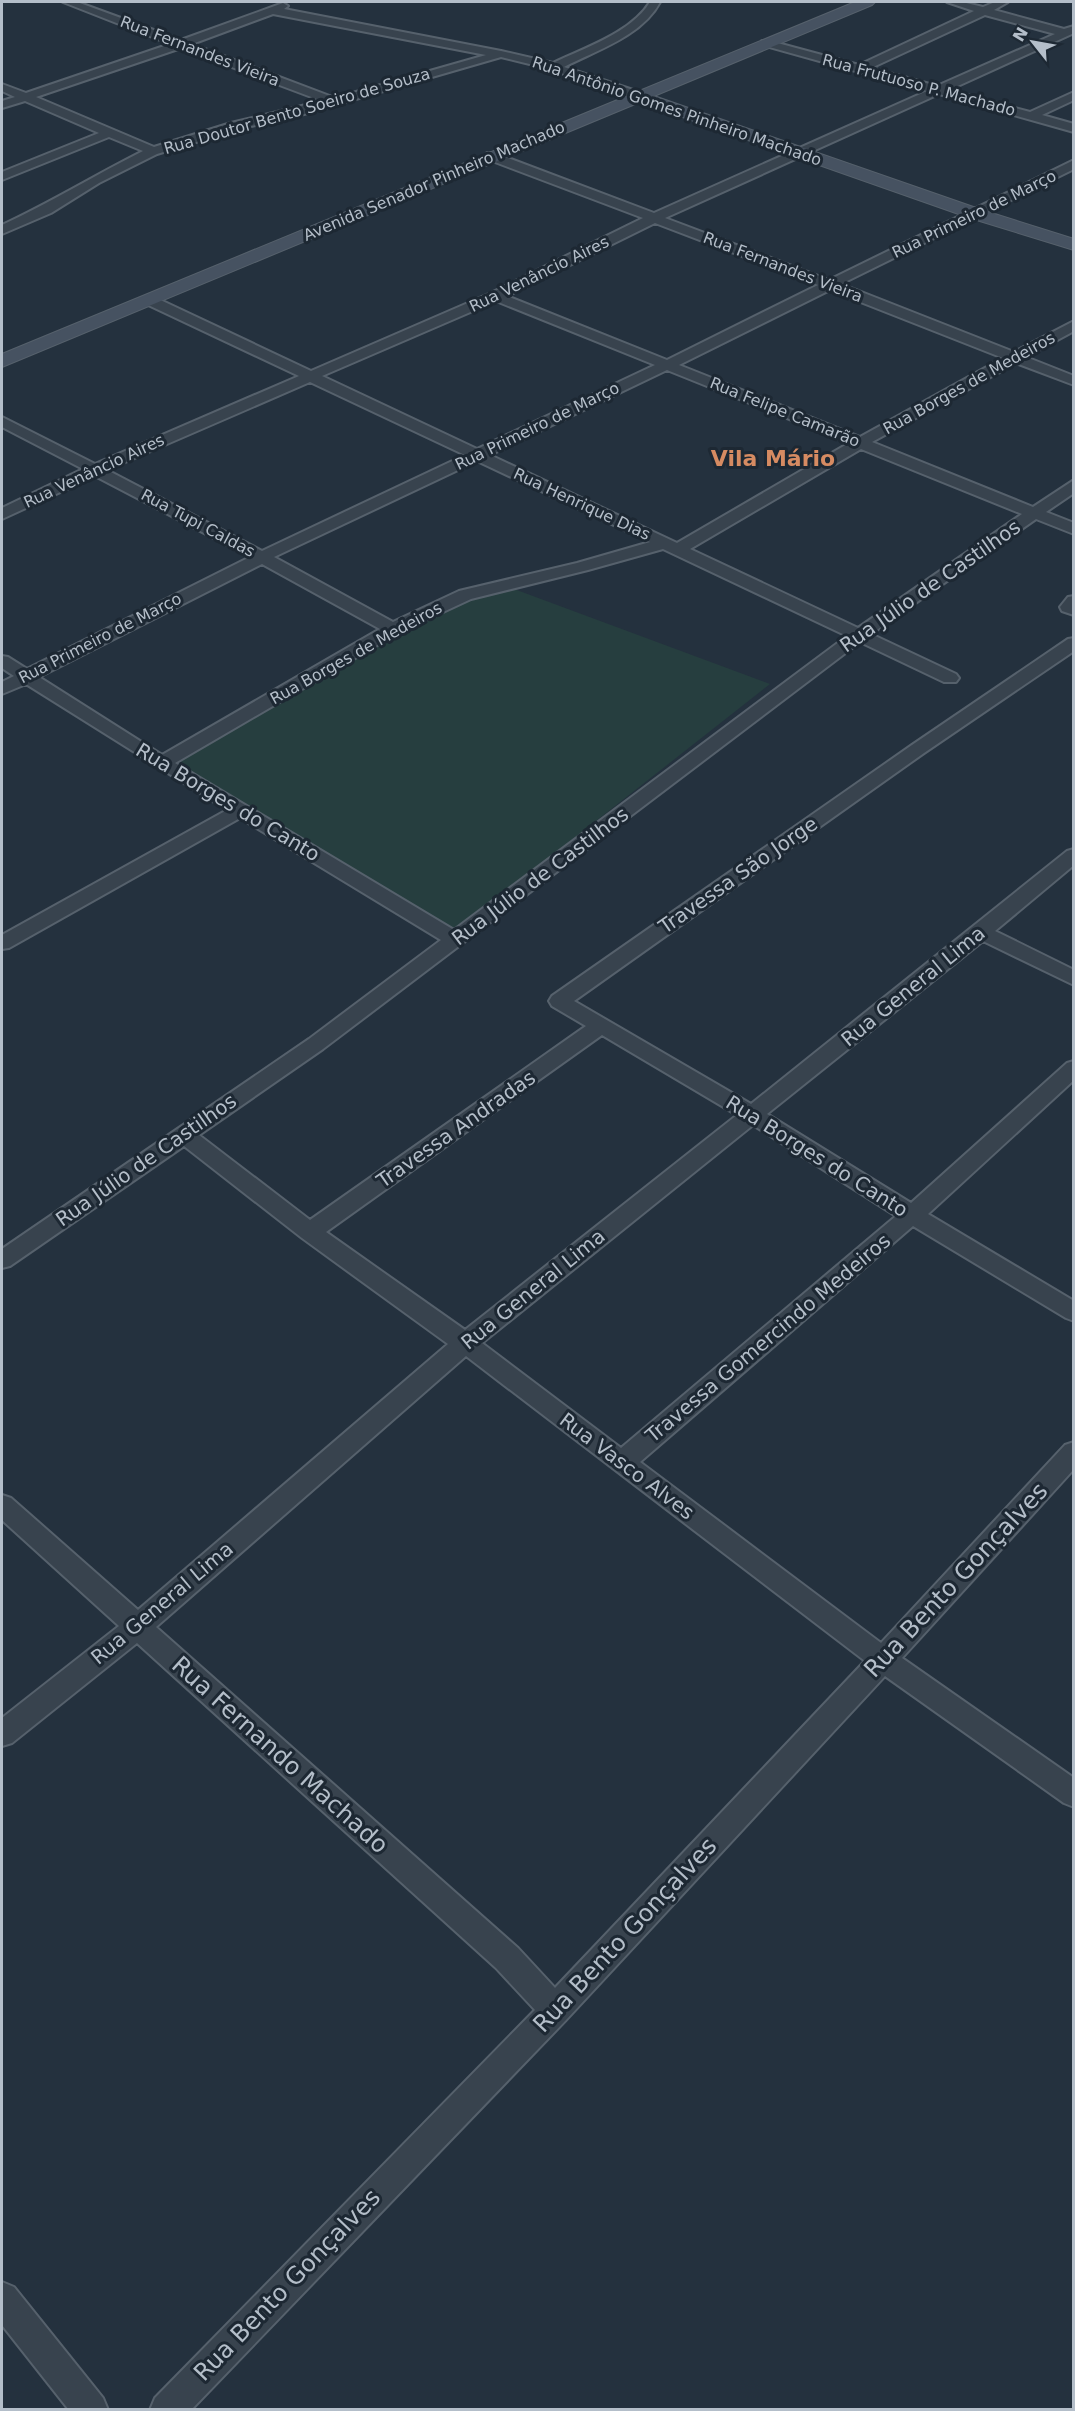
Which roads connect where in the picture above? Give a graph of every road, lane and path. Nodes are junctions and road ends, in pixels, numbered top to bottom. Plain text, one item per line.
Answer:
1 (68, 2) edge
2 (291, 2) edge
3 (655, 2) edge
4 (867, 2) edge
5 (952, 2) edge
6 (1003, 2) edge
7 (271, 10) junction
8 (983, 10) junction
9 (1069, 31) edge
10 (765, 43) junction
11 (182, 44) junction
12 (501, 54) junction
13 (554, 67) junction
14 (860, 69) junction
15 (2, 87) edge
16 (938, 91) junction
17 (1074, 95) edge
18 (638, 96) junction
19 (25, 97) junction
20 (333, 101) junction
21 (2, 105) edge
22 (1031, 116) junction
23 (1074, 128) edge
24 (111, 132) junction
25 (153, 151) junction
26 (803, 153) junction
27 (491, 156) junction
28 (1074, 164) edge
29 (2, 176) edge
30 (976, 214) junction
31 (654, 218) junction
32 (2, 230) edge
33 (1074, 245) edge
34 (831, 285) junction
35 (496, 296) junction
36 (149, 300) junction
37 (1074, 325) edge
38 (1016, 358) junction
39 (2, 361) edge
40 (667, 365) junction
41 (309, 375) junction
42 (1074, 381) edge
43 (2, 421) edge
44 (862, 442) junction
45 (477, 455) junction
46 (96, 469) junction
47 (1074, 485) edge
48 (2, 514) edge
49 (1033, 514) junction
50 (1074, 529) edge
51 (672, 546) junction
52 (262, 557) junction
53 (1074, 601) edge
54 (1074, 610) edge
55 (392, 629) junction
56 (859, 635) junction
57 (1074, 643) edge
58 (1053, 656) junction
59 (2, 661) edge
60 (1074, 665) edge
61 (27, 675) junction
62 (950, 678) dead end
63 (2, 688) edge
64 (162, 763) junction
65 (240, 810) junction
66 (1074, 855) edge
67 (981, 932) junction
68 (456, 939) junction
69 (2, 943) edge
70 (1074, 979) edge
71 (559, 1001) joint
72 (601, 1026) junction
73 (1074, 1068) edge
74 (752, 1114) junction
75 (183, 1134) junction
76 (912, 1215) junction
77 (310, 1232) junction
78 (2, 1260) edge
79 (1074, 1312) edge
80 (465, 1343) junction
81 (1074, 1452) edge
82 (622, 1462) junction
83 (2, 1505) edge
84 (136, 1627) junction
85 (883, 1660) junction
86 (2, 1734) edge
87 (1074, 1794) edge
88 (555, 2010) junction
89 (2, 2299) edge
90 (91, 2409) edge
91 (166, 2409) edge

1 - 11 street, Rua Fernandes Vieira
2 - 7 street
3 - 13 street
4 - 10 main road, Avenida Senador Pinheiro Machado
5 - 8 street
6 - 8 street
7 - 11 street
7 - 12 street, Rua Antônio Gomes Pinheiro Machado
8 - 9 street
8 - 14 street
9 - 16 street, Rua Venâncio Aires
10 - 14 street, Rua Frutuoso P. Machado
10 - 18 main road, Avenida Senador Pinheiro Machado
11 - 19 street
11 - 20 street, Rua Fernandes Vieira
12 - 13 street, Rua Antônio Gomes Pinheiro Machado
12 - 20 street, Rua Doutor Bento Soeiro de Souza
13 - 18 street, Rua Antônio Gomes Pinheiro Machado
14 - 16 street, Rua Frutuoso P. Machado
15 - 19 street
16 - 22 street, Rua Frutuoso P. Machado
16 - 26 street, Rua Venâncio Aires
17 - 22 street
18 - 26 main road, Rua Antônio Gomes Pinheiro Machado
18 - 27 main road, Avenida Senador Pinheiro Machado
19 - 21 street
19 - 24 street
20 - 25 street, Rua Doutor Bento Soeiro de Souza
22 - 23 street, Rua Frutuoso P. Machado
24 - 25 street
24 - 29 street
25 - 32 street, Rua Doutor Bento Soeiro de Souza
26 - 30 main road, Rua Antônio Gomes Pinheiro Machado
26 - 31 street, Rua Venâncio Aires
27 - 31 street, Rua Fernandes Vieira
27 - 36 main road, Avenida Senador Pinheiro Machado
28 - 30 street, Rua Primeiro de Março
30 - 33 main road, Rua Antônio Gomes Pinheiro Machado
30 - 34 street, Rua Primeiro de Março
31 - 34 street, Rua Fernandes Vieira
31 - 35 street, Rua Venâncio Aires
34 - 38 street, Rua Fernandes Vieira
34 - 40 street, Rua Primeiro de Março
35 - 40 street, Rua Felipe Camarão
35 - 41 street, Rua Venâncio Aires
36 - 39 main road, Avenida Senador Pinheiro Machado
36 - 41 street, Rua Henrique Dias
37 - 38 street, Rua Borges de Medeiros
38 - 42 street, Rua Fernandes Vieira
38 - 44 street, Rua Borges de Medeiros
40 - 44 street, Rua Felipe Camarão
40 - 45 street, Rua Primeiro de Março
41 - 45 street, Rua Henrique Dias
41 - 46 street, Rua Venâncio Aires
43 - 46 street, Rua Tupi Caldas
44 - 49 street, Rua Felipe Camarão
44 - 51 street, Rua Borges de Medeiros
45 - 51 street, Rua Henrique Dias
45 - 52 street, Rua Primeiro de Março
46 - 48 street, Rua Venâncio Aires
46 - 52 street, Rua Tupi Caldas
47 - 49 street, Rua Júlio de Castilhos
49 - 50 street, Rua Felipe Camarão
49 - 56 street, Rua Júlio de Castilhos
51 - 55 street, Rua Borges de Medeiros
51 - 56 street, Rua Henrique Dias
52 - 55 street, Rua Tupi Caldas
52 - 61 street, Rua Primeiro de Março
53 - 54 street
55 - 64 street, Rua Borges de Medeiros
56 - 62 street, Rua Henrique Dias
56 - 68 street, Rua Júlio de Castilhos
57 - 58 street, Travessa São Jorge
58 - 60 street
58 - 71 street, Travessa São Jorge
59 - 61 street, Rua Borges do Canto
61 - 63 street, Rua Primeiro de Março
61 - 64 street, Rua Borges do Canto
64 - 65 street, Rua Borges do Canto
65 - 68 street, Rua Borges do Canto
65 - 69 street
66 - 67 street, Rua General Lima
67 - 70 street
67 - 74 street, Rua General Lima
68 - 75 street, Rua Júlio de Castilhos
71 - 72 street, Rua Borges do Canto
72 - 74 street, Rua Borges do Canto
72 - 77 street, Travessa Andradas
73 - 76 street, Travessa Gomercindo Medeiros
74 - 76 street, Rua Borges do Canto
74 - 80 street, Rua General Lima
75 - 77 street, Rua Vasco Alves
75 - 78 street, Rua Júlio de Castilhos
76 - 79 street, Rua Borges do Canto
76 - 82 street, Travessa Gomercindo Medeiros
77 - 80 street, Rua Vasco Alves
80 - 82 street, Rua Vasco Alves
80 - 84 street, Rua General Lima
81 - 85 street, Rua Bento Gonçalves
82 - 85 street, Rua Vasco Alves
83 - 84 street, Rua Fernando Machado
84 - 86 street, Rua General Lima
84 - 88 street, Rua Fernando Machado
85 - 87 street, Rua Vasco Alves
85 - 88 street, Rua Bento Gonçalves
88 - 91 street, Rua Bento Gonçalves
89 - 90 street

